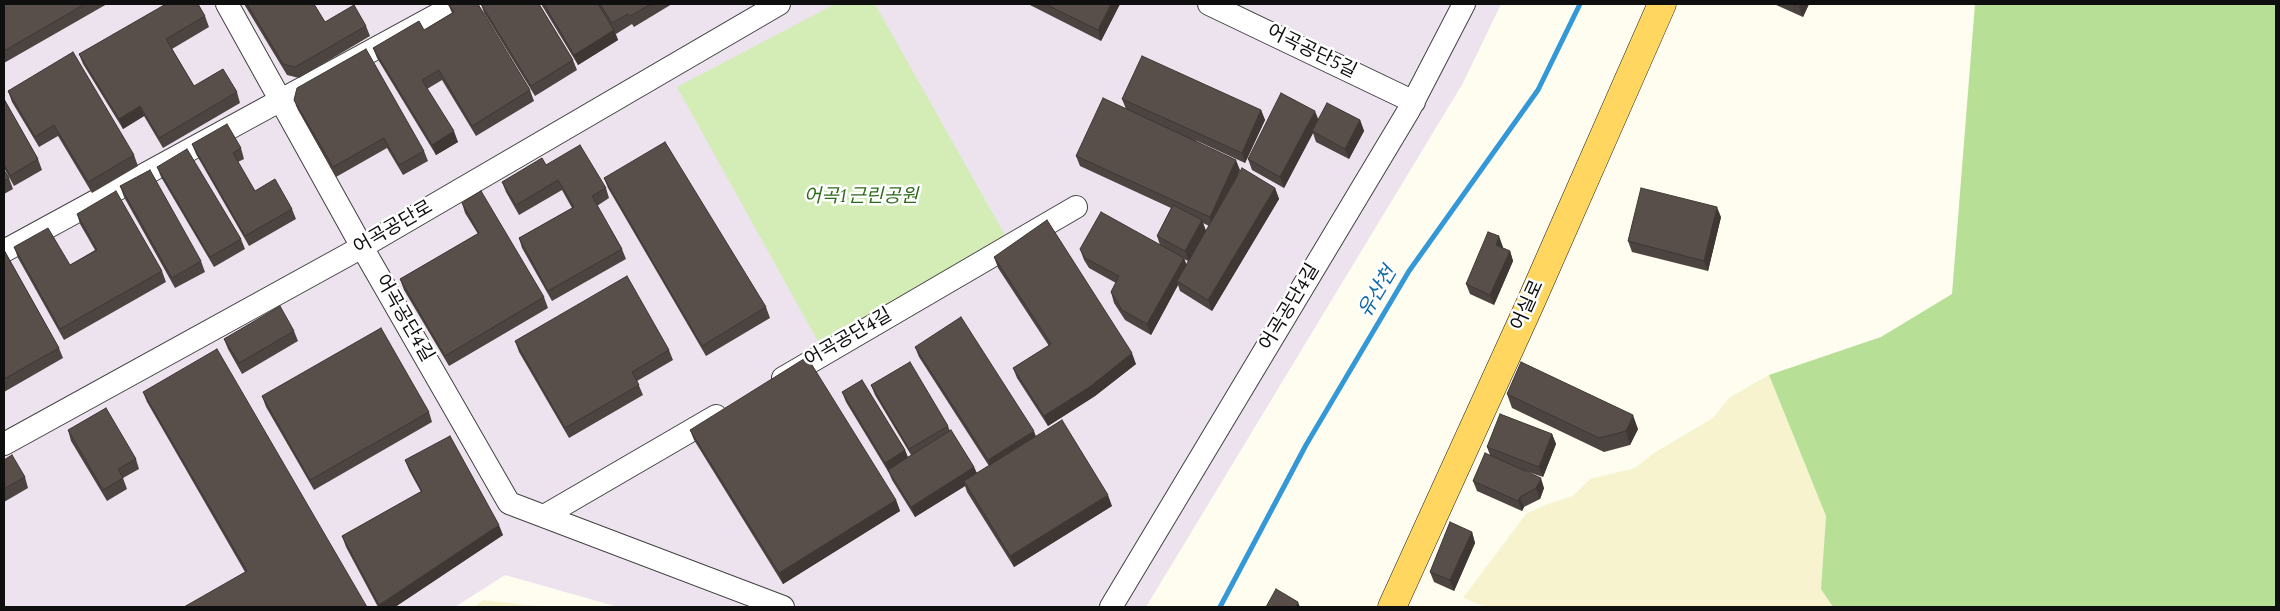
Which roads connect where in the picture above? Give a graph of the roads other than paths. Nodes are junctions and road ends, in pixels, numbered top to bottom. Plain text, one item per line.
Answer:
1 (227, 4) edge
2 (457, 4) edge
3 (779, 4) edge
4 (1209, 4) edge
5 (1464, 4) edge
6 (1662, 4) edge
7 (280, 100) junction
8 (1414, 102) junction
9 (1076, 207) dead end
10 (362, 248) junction
11 (4, 251) edge
12 (767, 387) edge
13 (733, 407) edge
14 (4, 444) edge
15 (544, 516) junction
16 (782, 607) edge
17 (1111, 607) edge
18 (1392, 607) edge

1 - 7 street, 어곡공단4길
2 - 7 street
3 - 10 street, 어곡공단로
4 - 8 street, 어곡공단5길
5 - 8 street, 어곡공단4길
6 - 18 main road, 어실로
7 - 10 street, 어곡공단4길
7 - 11 street
8 - 17 street, 어곡공단4길
9 - 12 street, 어곡공단4길
10 - 14 street, 어곡공단로
10 - 15 street, 어곡공단4길
13 - 15 street
15 - 16 street, 어곡공단4길

